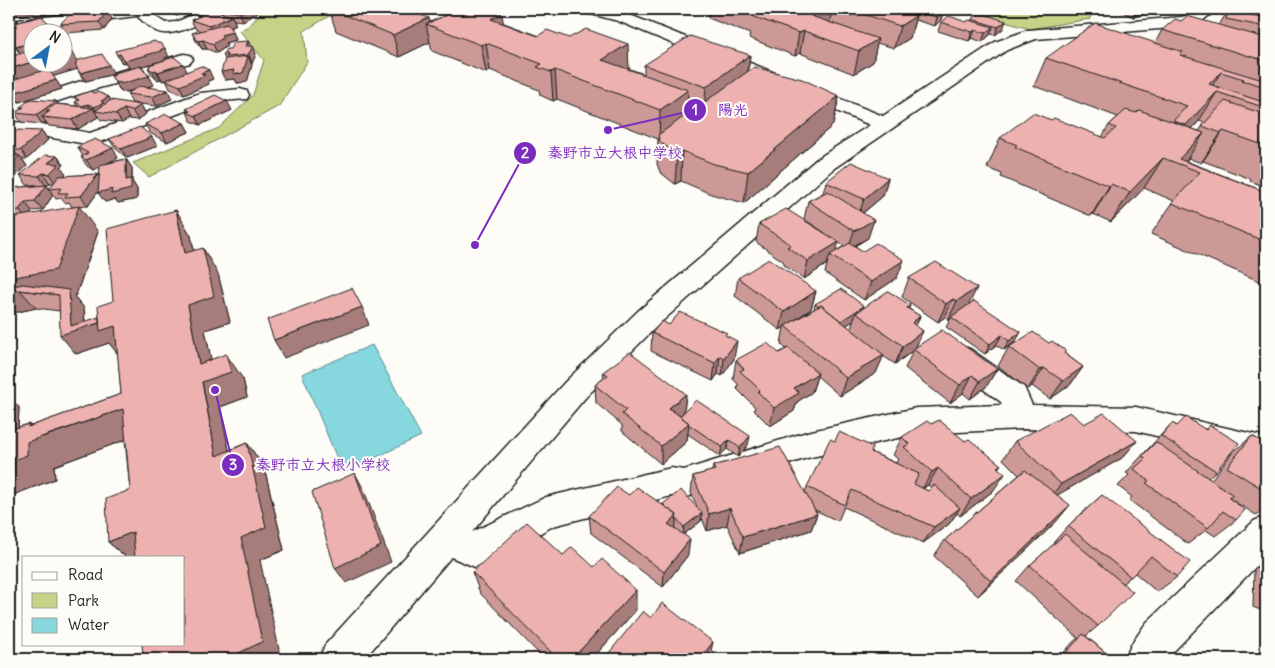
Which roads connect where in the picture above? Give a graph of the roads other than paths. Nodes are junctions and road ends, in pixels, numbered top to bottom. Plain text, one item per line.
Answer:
1 (219, 9) edge
2 (589, 9) edge
3 (637, 9) edge
4 (1209, 9) edge
5 (9, 26) edge
6 (703, 50) junction
7 (185, 58) dead end
8 (240, 95) dead end
9 (9, 111) edge
10 (885, 124) junction
11 (9, 128) edge
12 (73, 136) junction
13 (53, 151) dead end
14 (937, 340) edge
15 (1022, 417) junction
16 (1266, 450) edge
17 (1266, 532) edge
18 (444, 538) junction
19 (339, 659) edge
20 (1145, 659) edge

1 - 5 street
2 - 6 street
3 - 6 street
4 - 10 street
6 - 10 street
7 - 9 street
8 - 12 street
10 - 18 street
11 - 12 street
12 - 13 street
14 - 15 street
15 - 16 street
15 - 18 street
17 - 20 street
18 - 19 street

